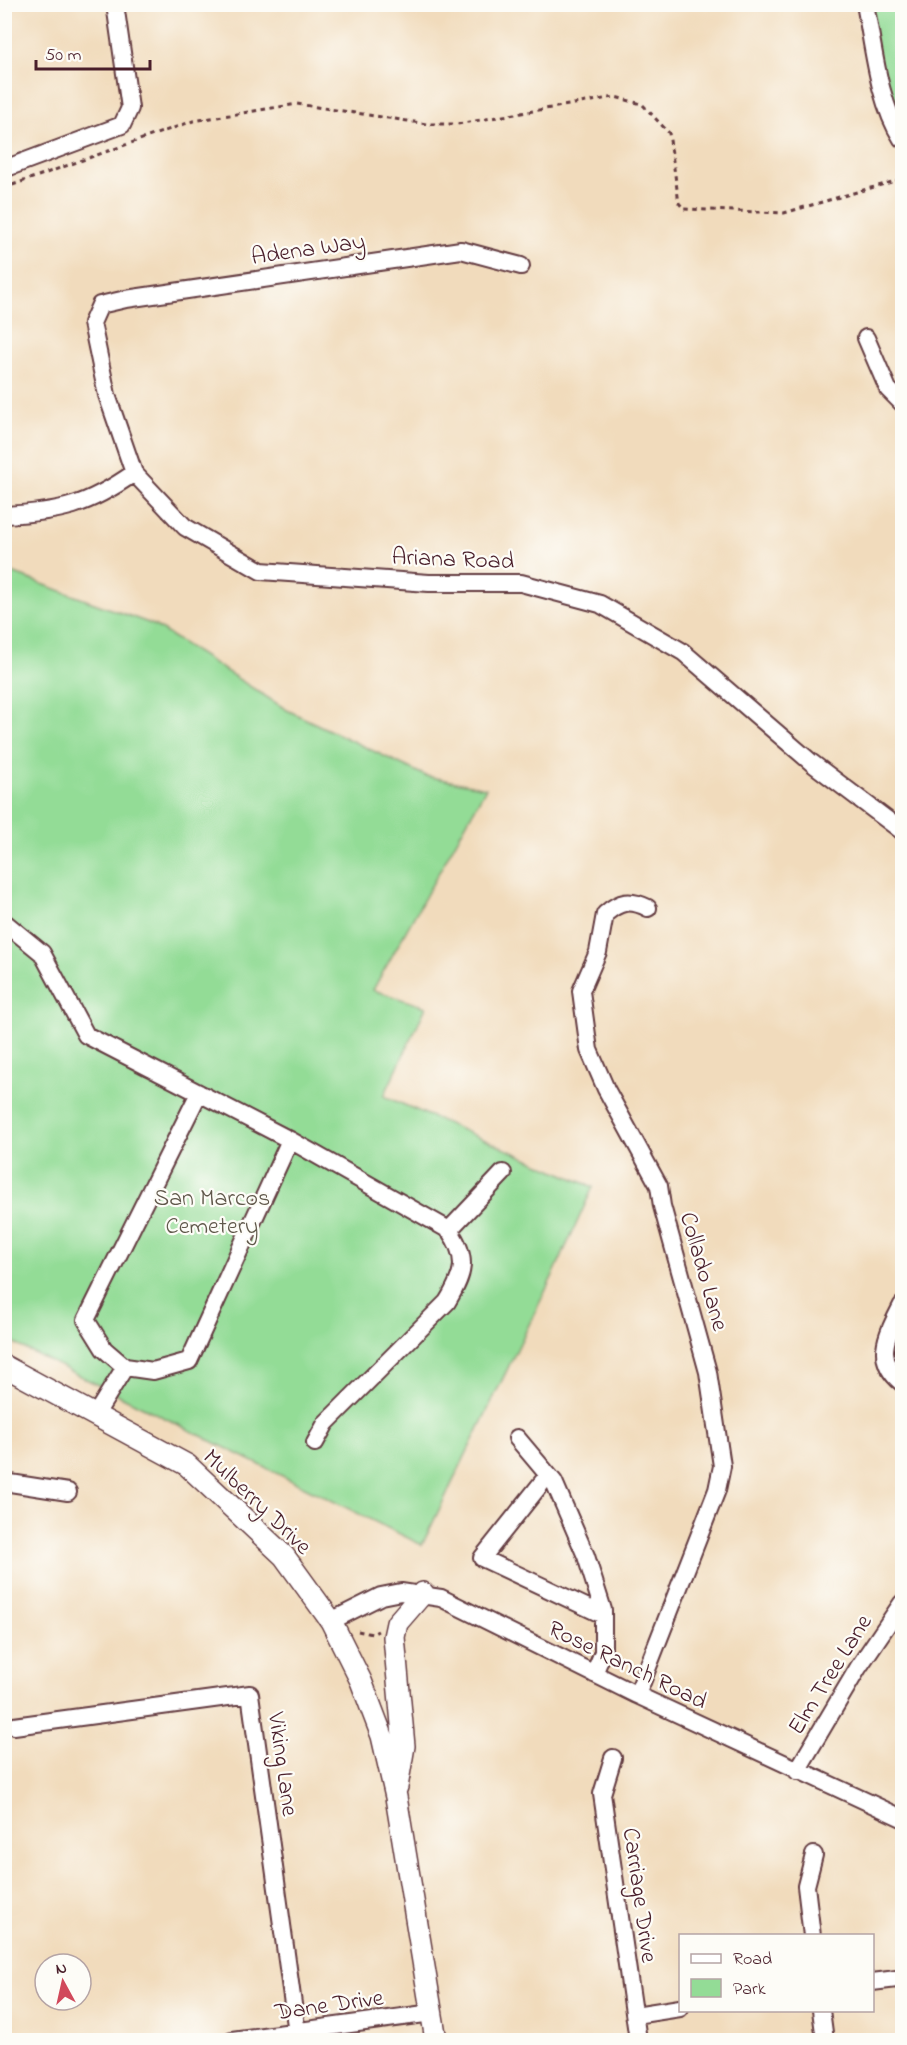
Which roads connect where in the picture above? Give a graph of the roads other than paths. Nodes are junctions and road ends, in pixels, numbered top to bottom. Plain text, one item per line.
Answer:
1 (115, 4) edge
2 (865, 4) edge
3 (895, 105) edge
4 (903, 139) edge
5 (4, 169) edge
6 (521, 266) dead end
7 (100, 305) joint
8 (866, 338) dead end
9 (903, 403) edge
10 (134, 473) junction
11 (4, 515) edge
12 (903, 831) edge
13 (648, 908) dead end
14 (4, 922) edge
15 (199, 1093) junction
16 (291, 1140) junction
17 (503, 1173) dead end
18 (449, 1230) junction
19 (903, 1305) edge
20 (4, 1366) edge
21 (124, 1367) junction
22 (903, 1383) edge
23 (96, 1414) junction
24 (517, 1438) dead end
25 (315, 1443) dead end
26 (548, 1475) junction
27 (4, 1482) edge
28 (68, 1492) dead end
29 (423, 1593) junction
30 (903, 1603) edge
31 (603, 1615) junction
32 (331, 1621) junction
33 (594, 1674) junction
34 (637, 1695) junction
35 (14, 1726) dead end
36 (613, 1758) dead end
37 (797, 1771) junction
38 (396, 1797) junction
39 (903, 1818) edge
40 (814, 1855) dead end
41 (812, 1934) edge
42 (897, 1979) dead end
43 (874, 1982) edge
44 (679, 2008) edge
45 (821, 2012) edge
46 (432, 2013) junction
47 (635, 2015) junction
48 (297, 2036) edge
49 (232, 2040) edge
50 (436, 2040) edge
51 (638, 2040) edge
52 (825, 2040) edge

1 - 5 street
2 - 3 street
3 - 4 street
6 - 7 street, Adena Way
7 - 10 street, Ariana Road
8 - 9 street
10 - 11 street
10 - 12 street, Ariana Road
13 - 34 street, Collado Lane
14 - 15 street
15 - 16 street
15 - 21 street
16 - 18 street
16 - 21 street
17 - 18 street
18 - 25 street
19 - 22 street
20 - 23 main road, Mulberry Drive
21 - 23 street
23 - 32 main road, Mulberry Drive
24 - 26 street
26 - 31 street
26 - 31 street
27 - 28 street
29 - 32 street, Rose Ranch Road
29 - 33 street, Rose Ranch Road
29 - 38 main road
30 - 37 street, Elm Tree Lane
31 - 33 street
32 - 38 main road, Mulberry Drive
33 - 34 street, Rose Ranch Road
34 - 37 street, Rose Ranch Road
35 - 48 street, Viking Lane
36 - 47 street, Carriage Drive
37 - 39 street, Rose Ranch Road
38 - 46 main road, Mulberry Drive
40 - 41 street
42 - 43 street
44 - 47 street
45 - 52 street
46 - 48 street, Dane Drive
46 - 50 main road, Mulberry Drive
47 - 51 street, Carriage Drive
48 - 49 street, Dane Drive

